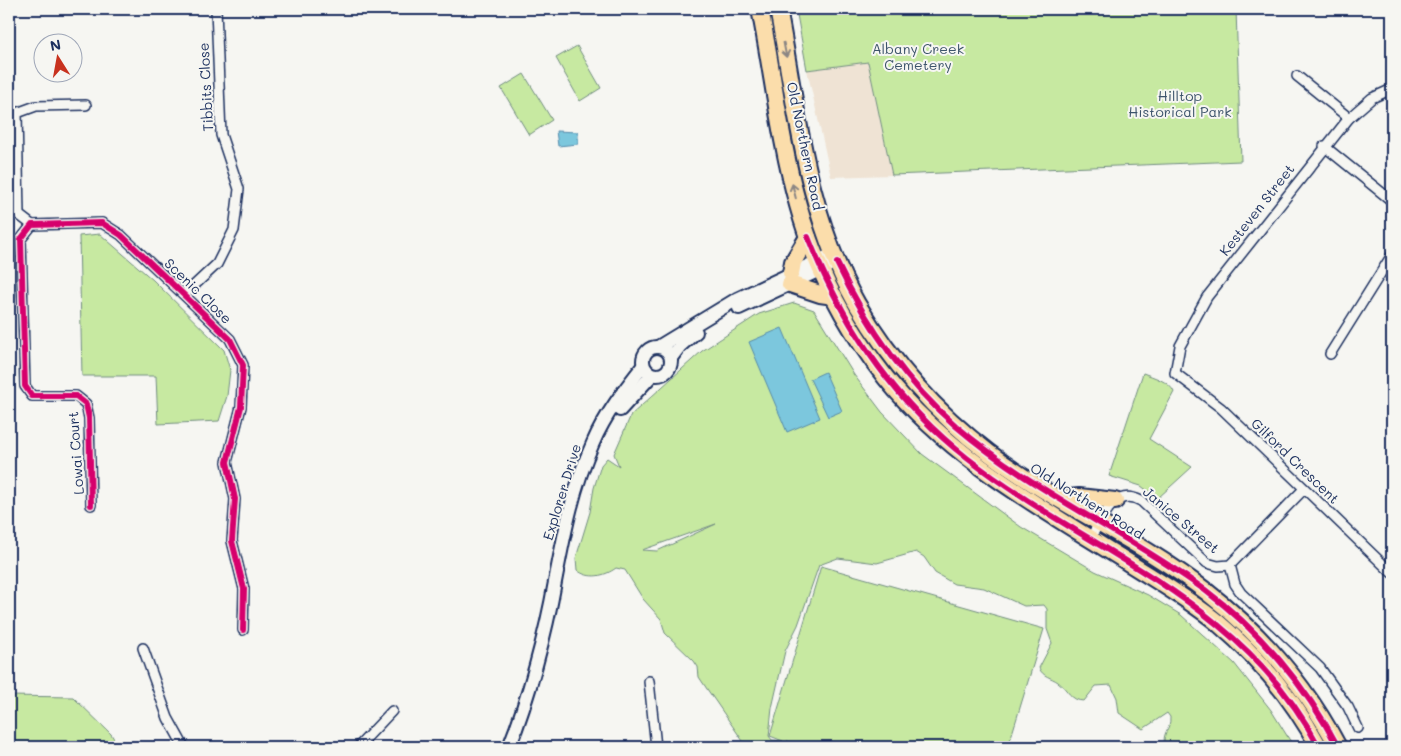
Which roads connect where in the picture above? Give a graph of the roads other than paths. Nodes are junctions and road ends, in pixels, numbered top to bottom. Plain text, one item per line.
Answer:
1 (216, 9) edge
2 (760, 9) edge
3 (778, 9) edge
4 (1297, 76) dead end
5 (1392, 89) edge
6 (86, 105) dead end
7 (1349, 118) junction
8 (1324, 146) junction
9 (1392, 200) edge
10 (32, 225) junction
11 (808, 237) junction
12 (1392, 255) edge
13 (835, 258) junction
14 (820, 265) junction
15 (790, 278) junction
16 (185, 294) junction
17 (834, 296) junction
18 (658, 347) junction
19 (1330, 354) dead end
20 (671, 358) junction
21 (648, 371) junction
22 (1174, 373) joint
23 (1304, 489) junction
24 (1060, 499) junction
25 (1115, 501) junction
26 (91, 505) dead end
27 (1100, 523) junction
28 (1090, 539) junction
29 (1230, 564) junction
30 (1392, 573) edge
31 (244, 630) dead end
32 (143, 648) dead end
33 (649, 681) dead end
34 (392, 711) dead end
35 (1358, 728) dead end
36 (184, 747) edge
37 (358, 747) edge
38 (509, 747) edge
39 (656, 747) edge
40 (1319, 747) edge
41 (1338, 747) edge

1 - 16 street, Tibbits Close
11 -> 2 highway, Old Northern Road
3 -> 13 highway, Old Northern Road
4 - 7 street
5 - 7 street, Kesteven Street
6 - 10 street
7 - 8 street, Kesteven Street
8 - 9 street
8 - 22 street, Kesteven Street
10 - 16 street, Scenic Close
10 - 26 street, Lowai Court
11 - 14 highway, Old Northern Road
11 - 15 highway
12 - 19 street
13 - 14 street
13 - 24 highway, Old Northern Road
14 - 15 street
14 - 17 highway, Old Northern Road
15 - 17 highway
15 - 18 street
15 - 20 street
16 - 31 street, Scenic Close
17 - 28 highway, Old Northern Road
18 - 20 street
18 - 21 street
20 - 21 street
21 - 38 street, Explorer Drive
22 - 23 street, Gilford Crescent
23 - 29 street, Janice Street
23 - 30 street, Gilford Crescent
24 - 25 highway
24 - 27 highway, Old Northern Road
25 - 27 street
25 - 29 street, Janice Street
27 - 28 street
27 - 41 highway, Old Northern Road
28 - 40 highway, Old Northern Road
29 - 35 street
32 - 36 street
33 - 39 street
34 - 37 street

